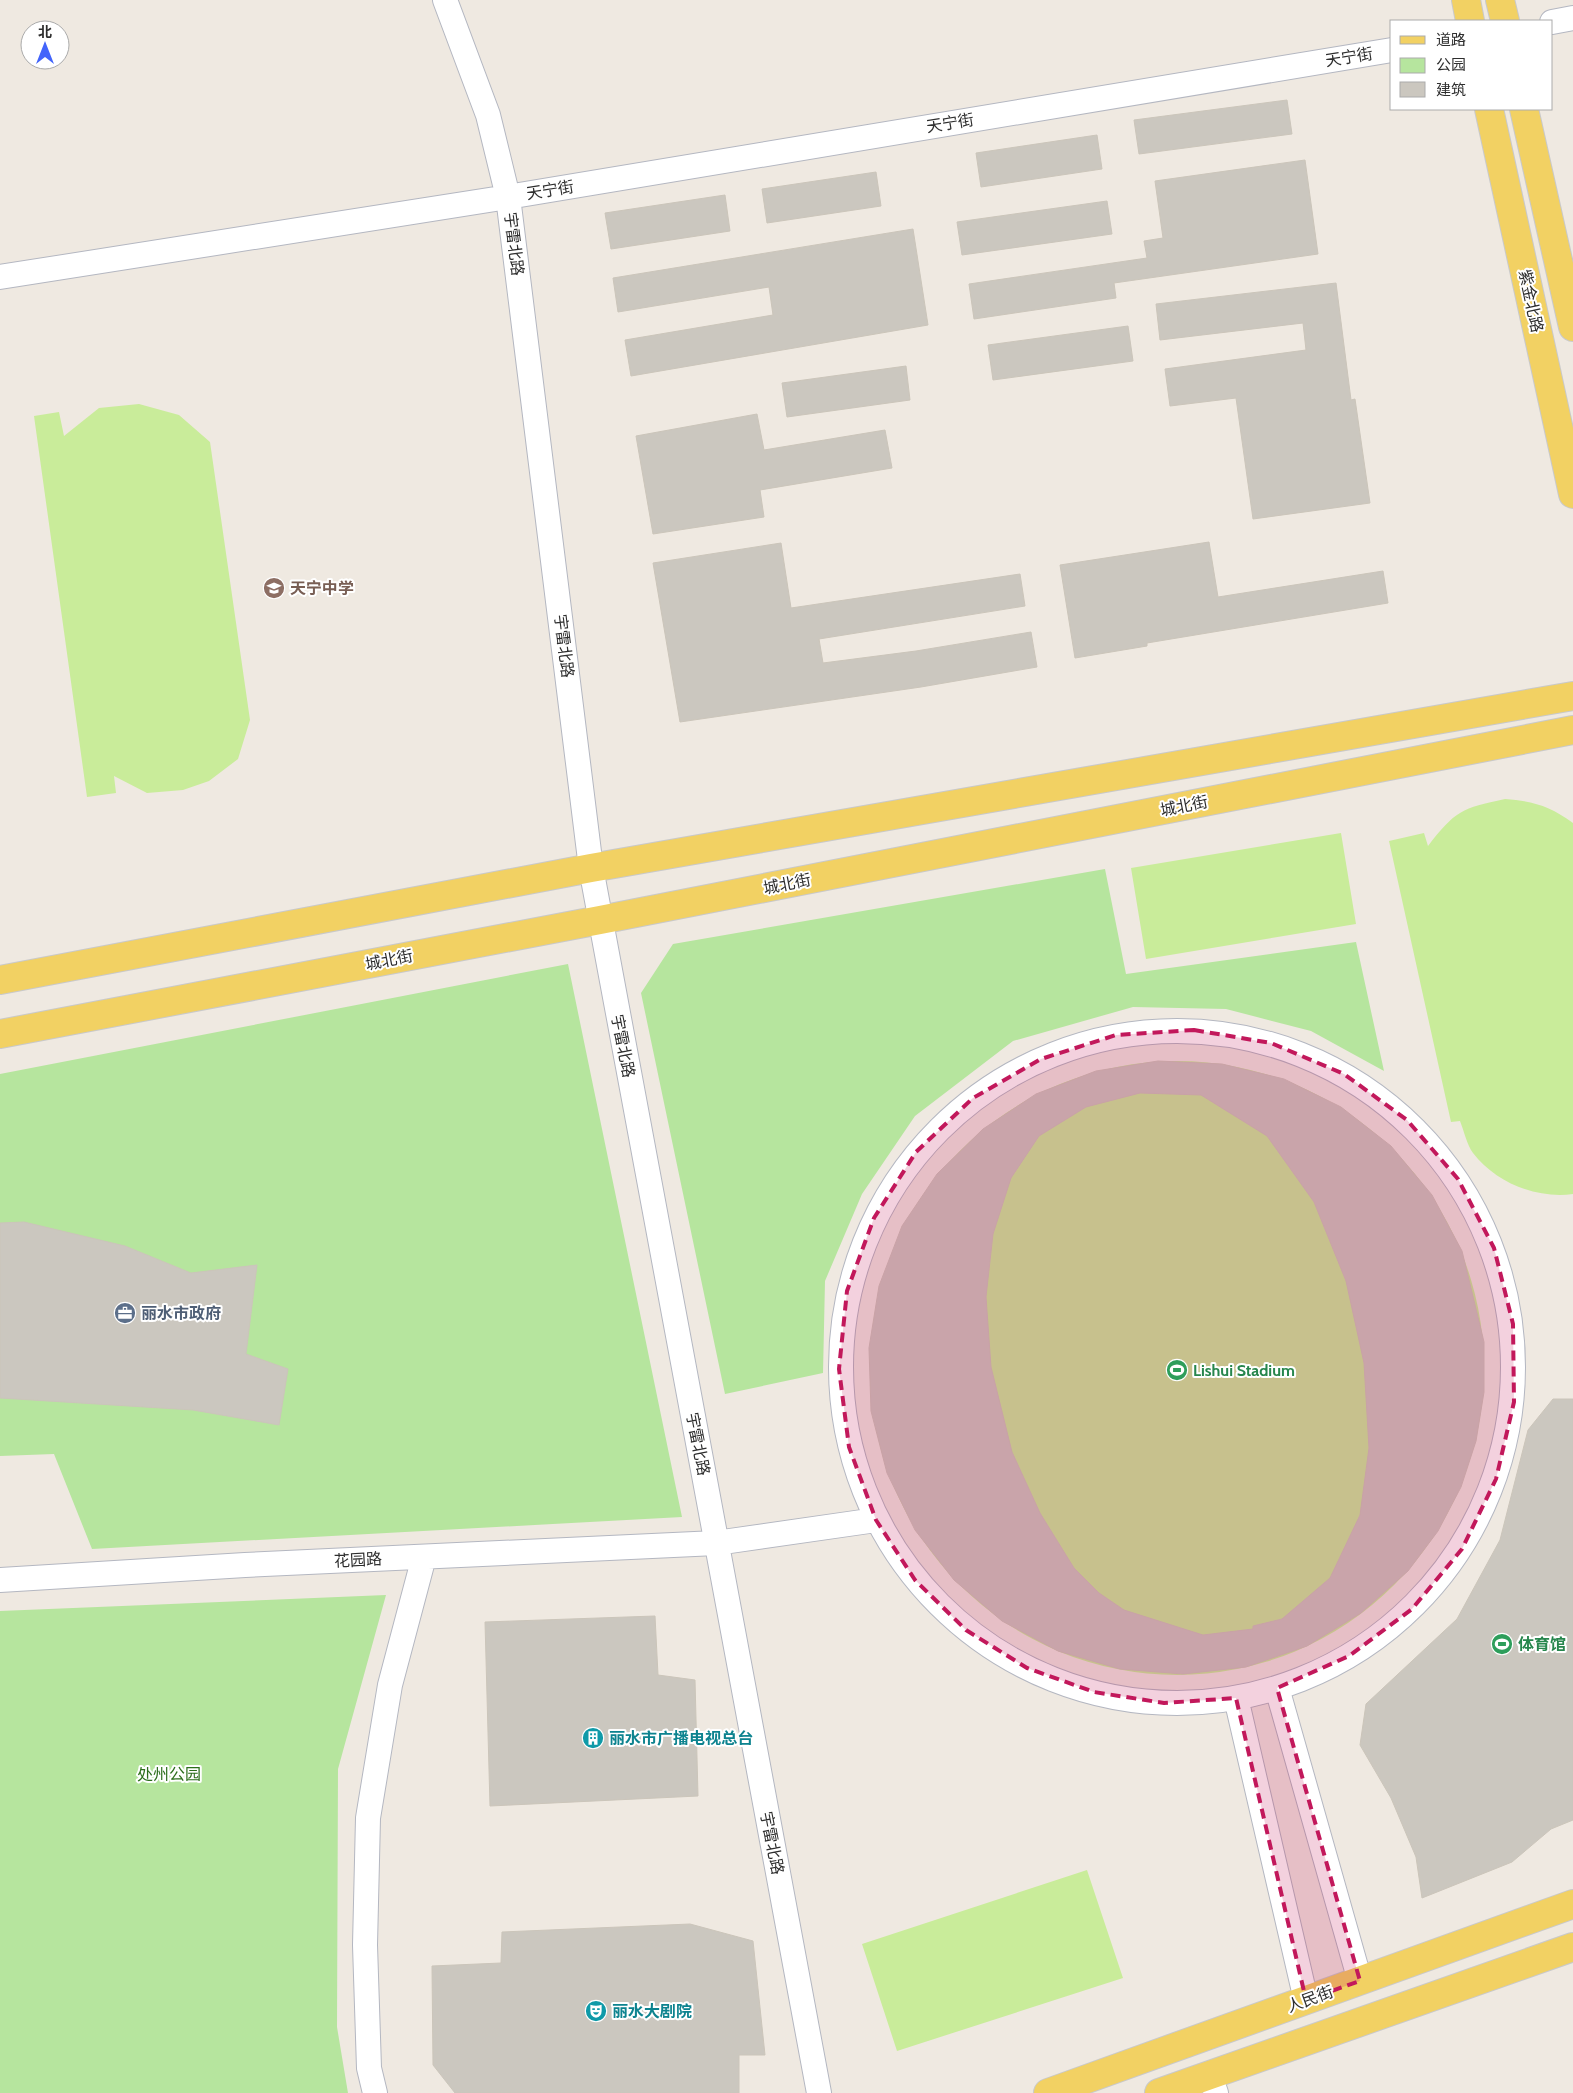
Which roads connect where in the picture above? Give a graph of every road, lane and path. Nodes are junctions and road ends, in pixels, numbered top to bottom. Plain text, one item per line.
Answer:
1 (445, 0) edge
2 (1466, 0) edge
3 (1500, 0) edge
4 (1573, 18) edge
5 (1470, 20) edge
6 (1505, 20) edge
7 (1553, 22) edge
8 (1390, 50) edge
9 (1489, 110) edge
10 (1524, 110) edge
11 (508, 196) junction
12 (0, 277) edge
13 (1573, 327) edge
14 (1573, 494) edge
15 (1573, 696) edge
16 (1573, 730) edge
17 (591, 868) junction
18 (600, 920) junction
19 (0, 980) edge
20 (0, 1034) edge
21 (876, 1520) junction
22 (716, 1543) junction
23 (424, 1556) junction
24 (0, 1580) edge
25 (1277, 1688) junction
26 (1236, 1698) junction
27 (1573, 1904) edge
28 (1573, 1947) edge
29 (1360, 1981) junction
30 (1306, 2000) junction
31 (1213, 2084) edge
32 (375, 2093) edge
33 (819, 2093) edge
34 (1048, 2093) edge
35 (1159, 2093) edge

1 - 11 street, 宇雷北路
2 - 5 main road
3 - 6 main road
4 - 7 street
8 - 11 street, 天宁街
9 - 14 main road, 紫金北路
10 - 13 main road
11 - 12 street, 天宁街
11 - 17 street, 宇雷北路
15 - 17 main road
16 - 18 main road, 城北街
17 - 18 street, 宇雷北路
17 - 19 main road
18 - 20 main road, 城北街
18 - 22 street, 宇雷北路
21 - 22 street, 花园路
21 - 25 street
21 - 26 street
22 - 23 street, 花园路
22 - 33 street, 宇雷北路
23 - 24 street, 花园路
23 - 32 street
25 - 26 street
25 - 29 street
26 - 30 street
27 - 29 main road, 人民街
28 - 31 main road
29 - 30 main road, 人民街
30 - 34 main road, 人民街
31 - 35 main road

